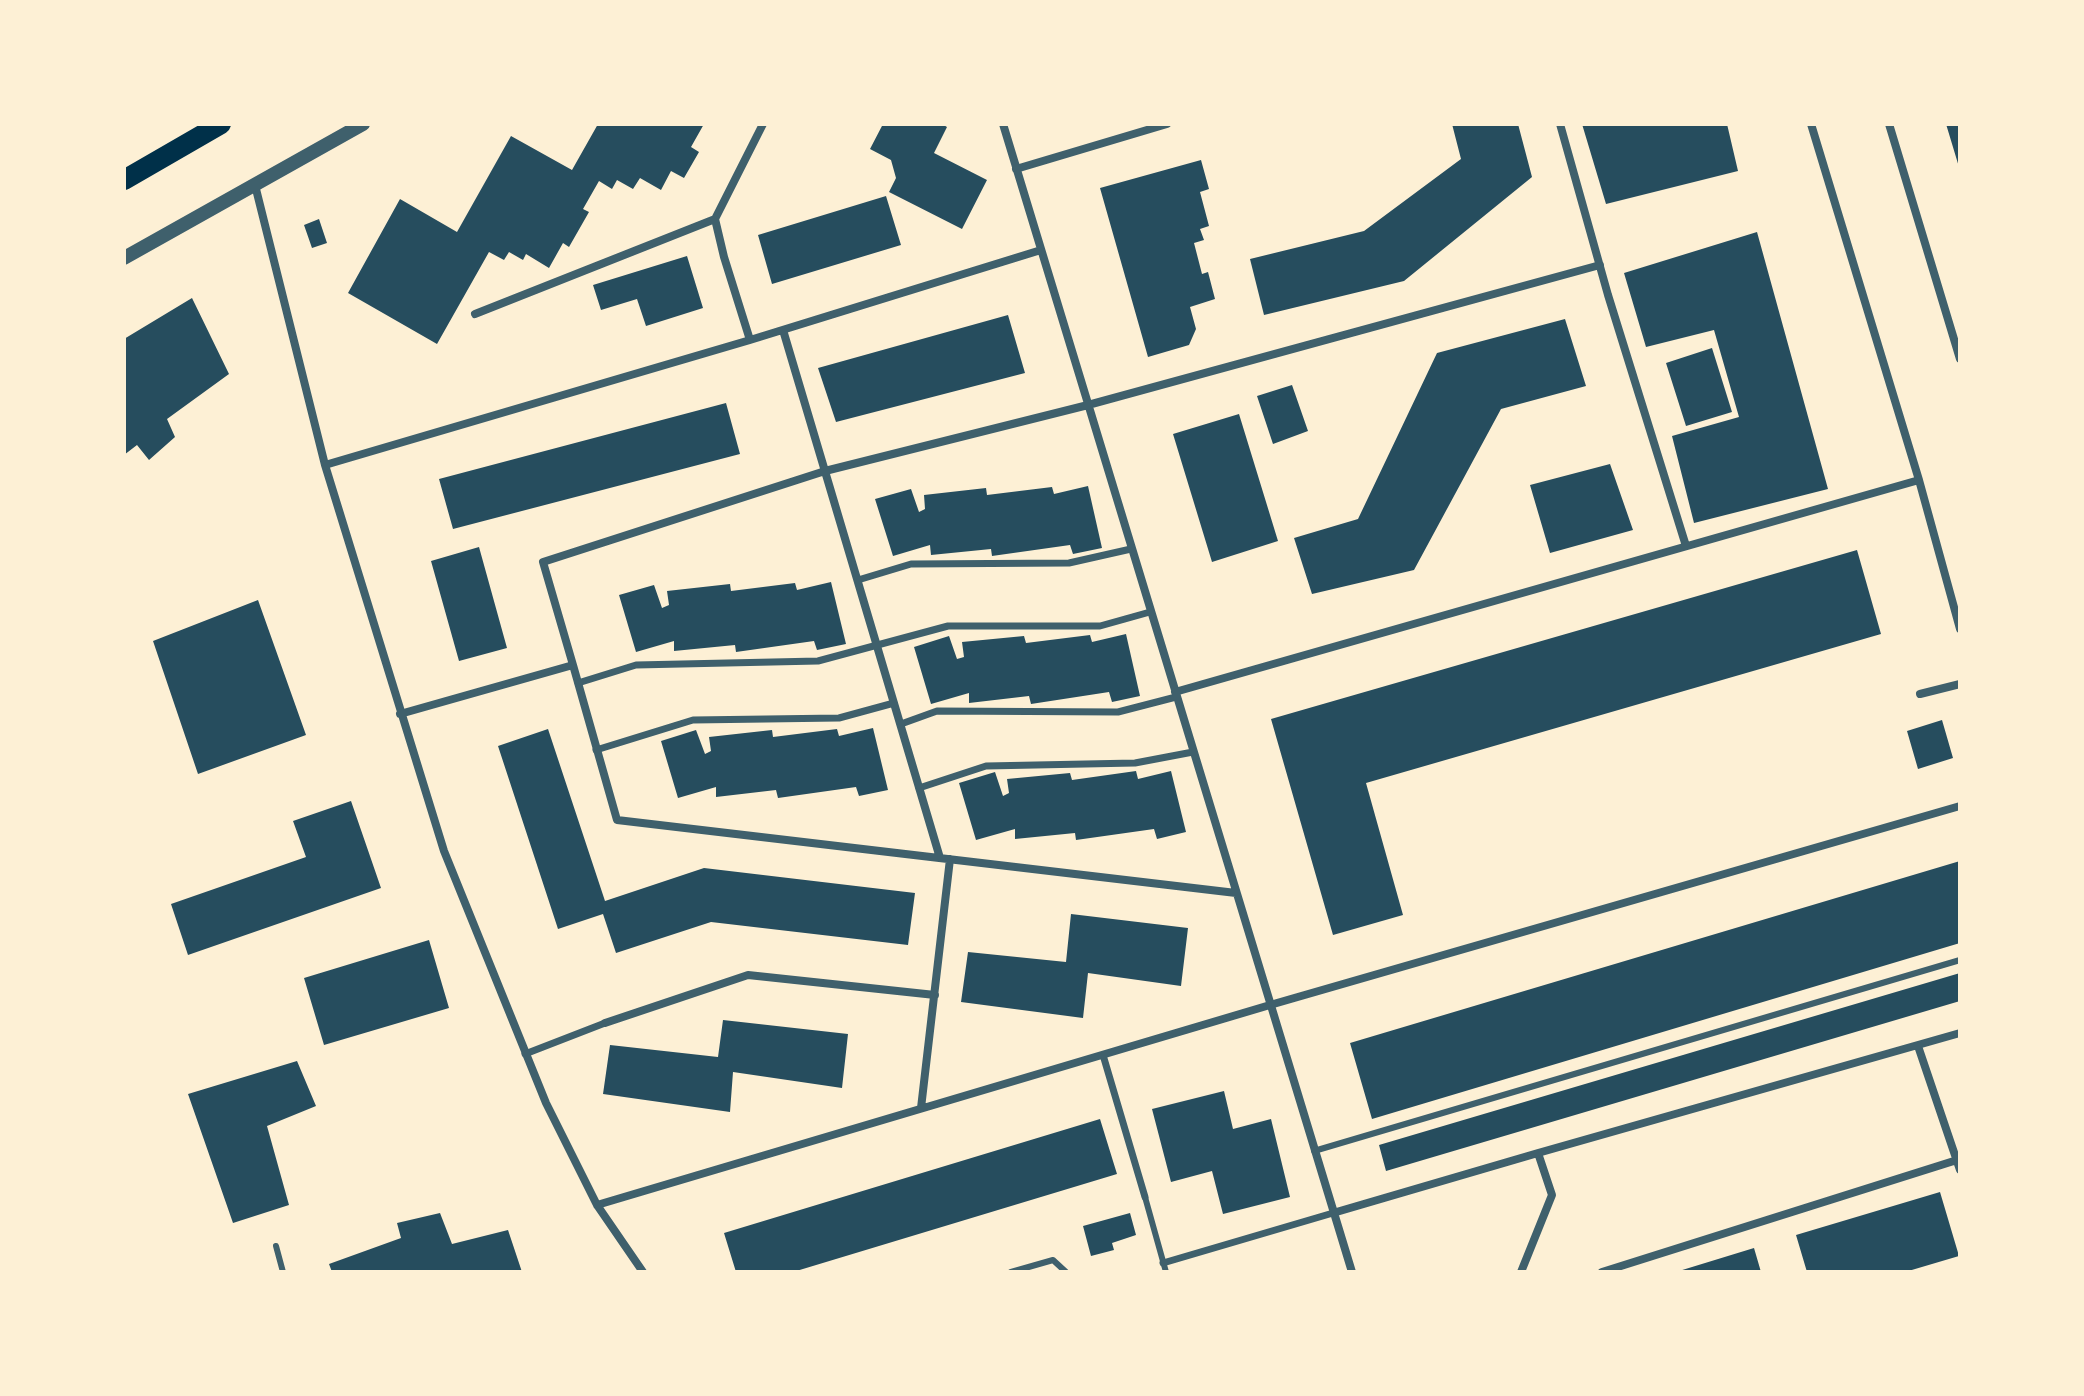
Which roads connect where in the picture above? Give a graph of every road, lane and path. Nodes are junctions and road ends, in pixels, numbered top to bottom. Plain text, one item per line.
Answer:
1 (221, 124) edge
2 (363, 124) edge
3 (763, 124) edge
4 (1003, 124) edge
5 (1167, 124) edge
6 (1560, 124) edge
7 (1811, 124) edge
8 (1889, 124) edge
9 (1016, 169) junction
10 (124, 180) edge
11 (255, 185) junction
12 (715, 219) junction
13 (1041, 250) junction
14 (124, 258) edge
15 (1600, 265) junction
16 (475, 314) dead end
17 (783, 330) junction
18 (750, 340) junction
19 (1960, 359) edge
20 (1088, 405) junction
21 (325, 465) junction
22 (825, 471) junction
23 (1919, 480) junction
24 (1686, 546) junction
25 (1131, 549) junction
26 (858, 580) junction
27 (1150, 612) junction
28 (1960, 629) edge
29 (877, 647) junction
30 (573, 665) junction
31 (578, 683) junction
32 (1960, 684) edge
33 (1176, 694) junction
34 (1920, 694) dead end
35 (894, 703) junction
36 (400, 714) junction
37 (901, 724) junction
38 (596, 750) junction
39 (1193, 752) junction
40 (919, 788) junction
41 (1960, 806) edge
42 (940, 858) junction
43 (950, 859) junction
44 (1236, 893) junction
45 (1960, 960) edge
46 (935, 995) junction
47 (1270, 1005) junction
48 (605, 1023) joint
49 (1960, 1033) edge
50 (1918, 1046) junction
51 (525, 1054) junction
52 (1103, 1055) junction
53 (921, 1108) junction
54 (1314, 1151) junction
55 (1538, 1153) junction
56 (1957, 1160) junction
57 (1960, 1170) edge
58 (1145, 1197) joint
59 (597, 1205) junction
60 (1333, 1213) junction
61 (276, 1246) dead end
62 (1163, 1263) junction
63 (283, 1272) edge
64 (643, 1272) edge
65 (1011, 1272) edge
66 (1066, 1272) edge
67 (1166, 1272) edge
68 (1352, 1272) edge
69 (1521, 1272) edge
70 (1602, 1272) edge

1 - 10 main road
2 - 11 street
3 - 12 street
4 - 9 street
5 - 9 street
6 - 15 street
7 - 23 street
8 - 19 street
9 - 13 street
11 - 14 street
11 - 21 street
12 - 16 street
12 - 18 street
13 - 17 street
13 - 20 street
15 - 20 street
15 - 24 street
17 - 18 street
17 - 22 street
18 - 21 street
20 - 22 street
20 - 25 street
21 - 36 street
22 - 26 street
22 - 30 street
23 - 24 street
23 - 28 street
24 - 33 street
25 - 26 street
25 - 27 street
26 - 29 street
27 - 29 street
27 - 33 street
29 - 31 street
29 - 35 street
30 - 31 street
30 - 36 street
31 - 38 street
32 - 34 street
33 - 37 street
33 - 39 street
35 - 37 street
35 - 38 street
36 - 51 street
37 - 40 street
38 - 42 street
39 - 40 street
39 - 44 street
40 - 42 street
41 - 47 street
42 - 43 street
43 - 44 street
43 - 46 street
44 - 47 street
45 - 54 lane
46 - 48 street
46 - 53 street
47 - 52 street
47 - 54 street
48 - 51 street
49 - 50 street
50 - 55 street
50 - 56 street
51 - 59 street
52 - 53 street
52 - 58 street
53 - 59 street
54 - 60 street
55 - 60 street
55 - 69 street
56 - 57 street
56 - 70 street
58 - 62 lane
59 - 64 street
60 - 62 street
60 - 68 street
61 - 63 lane
62 - 67 lane
65 - 66 lane

